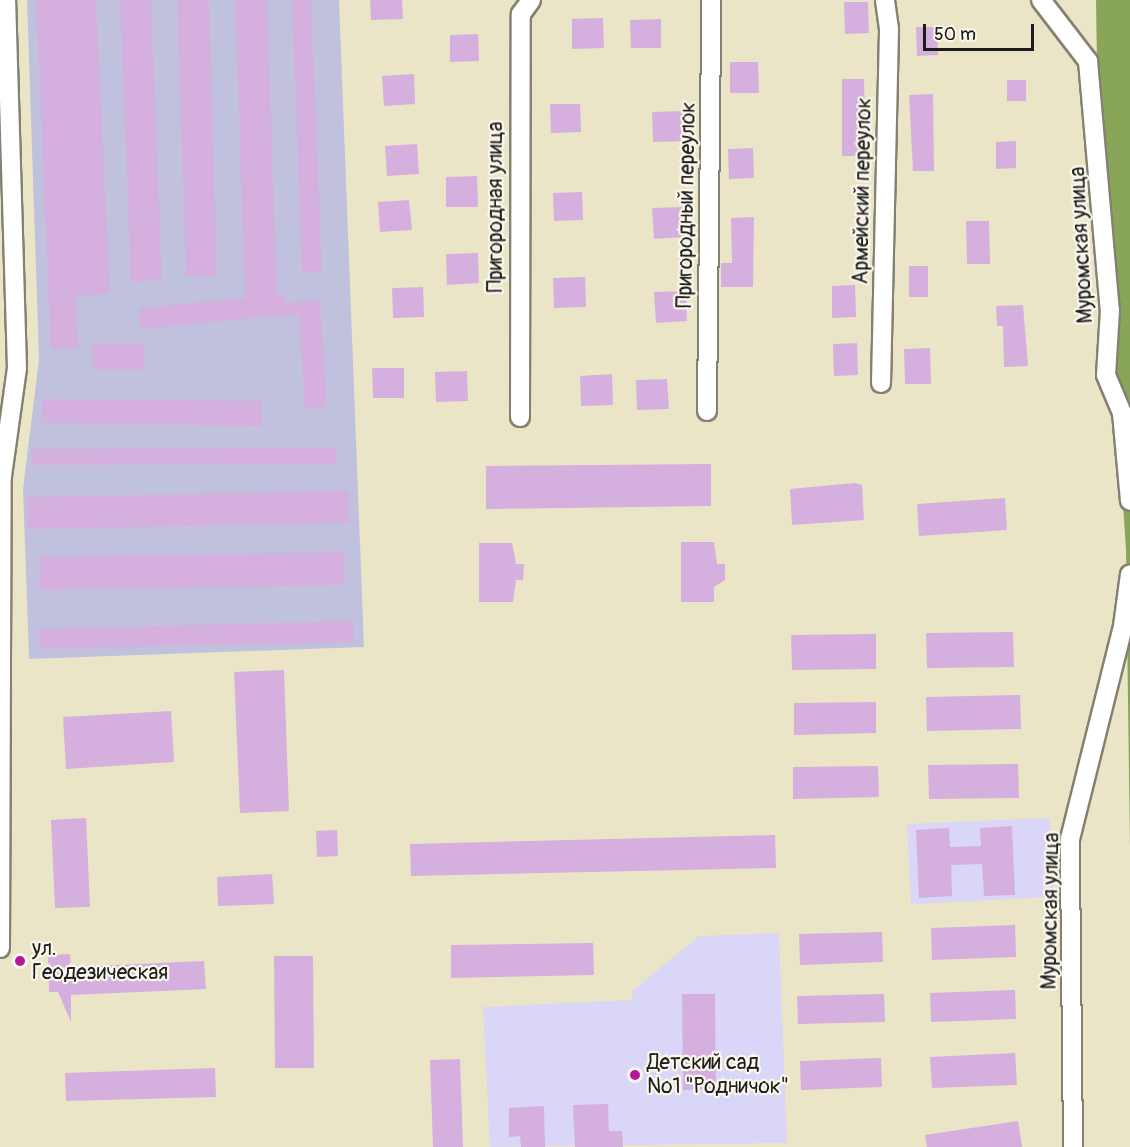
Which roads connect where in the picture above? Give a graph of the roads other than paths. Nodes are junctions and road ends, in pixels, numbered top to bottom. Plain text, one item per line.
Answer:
1 (6, 0) edge
2 (531, 0) edge
3 (711, 0) edge
4 (885, 0) edge
5 (1041, 0) edge
6 (881, 383) dead end
7 (707, 411) dead end
8 (520, 417) dead end
9 (1130, 501) edge
10 (1130, 574) edge
11 (0, 948) edge
12 (1073, 1147) edge

1 - 11 street
2 - 8 street, Пригородная улица
3 - 7 street, Пригородный переулок
4 - 6 street, Армейский переулок
5 - 9 street, Муромская улица
10 - 12 street, Муромская улица

